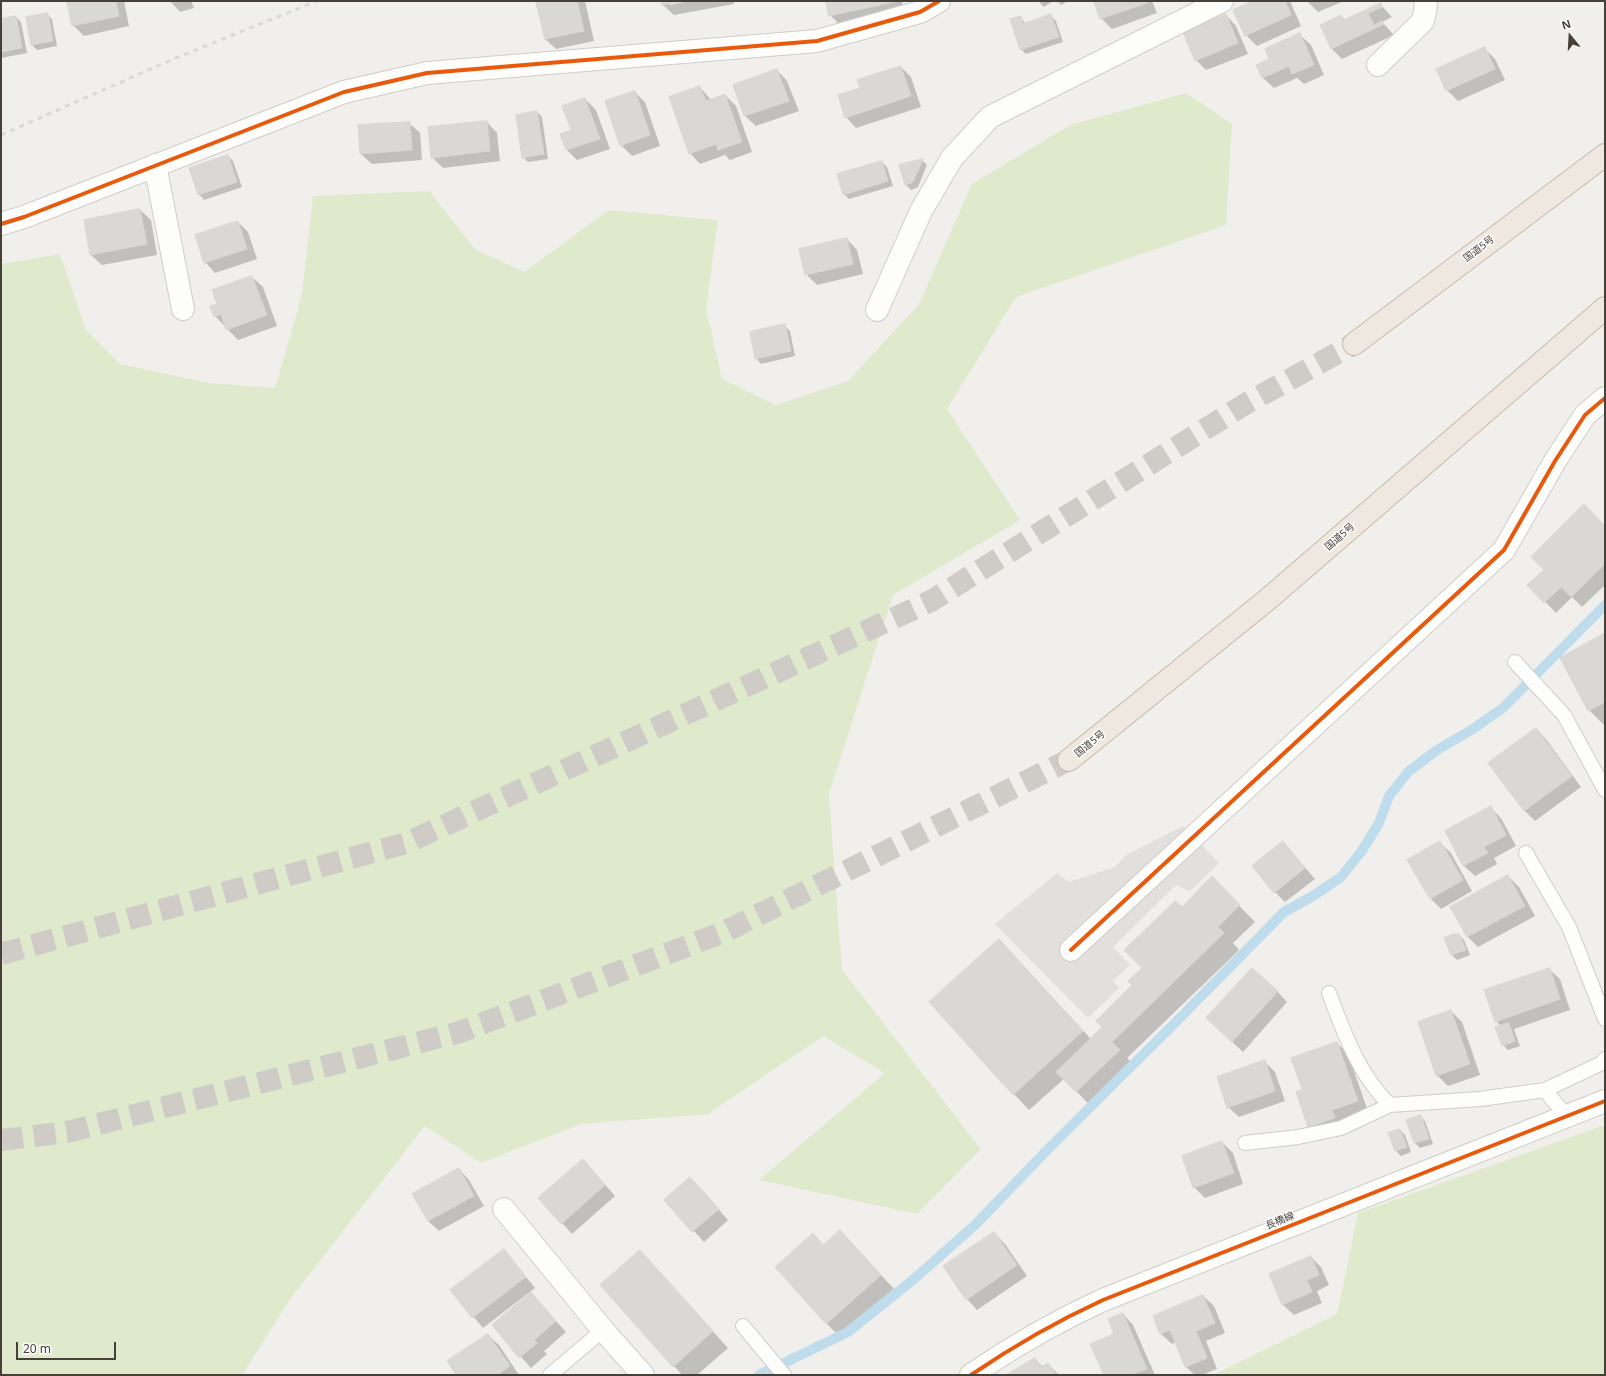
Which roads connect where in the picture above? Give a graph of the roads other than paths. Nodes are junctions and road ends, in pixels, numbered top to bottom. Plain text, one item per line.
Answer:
1 (939, 1) edge
2 (1222, 1) edge
3 (1425, 1) edge
4 (1378, 65) dead end
5 (1605, 155) edge
6 (155, 165) junction
7 (1, 224) edge
8 (1605, 308) edge
9 (183, 309) dead end
10 (876, 310) dead end
11 (1354, 344) tunnel mouth
12 (1605, 398) edge
13 (1515, 662) dead end
14 (1069, 760) tunnel mouth
15 (1605, 790) edge
16 (1526, 853) dead end
17 (1071, 950) dead end
18 (1330, 993) dead end
19 (1605, 1019) edge
20 (1605, 1059) edge
21 (1545, 1090) junction
22 (1605, 1101) edge
23 (1390, 1105) junction
24 (1566, 1116) junction
25 (1245, 1143) dead end
26 (504, 1209) dead end
27 (743, 1326) dead end
28 (603, 1330) junction
29 (782, 1373) edge
30 (550, 1375) edge
31 (643, 1375) edge
32 (972, 1375) edge

1 - 6 street
2 - 10 street
3 - 4 street
5 - 11 highway, 国道5号
6 - 7 street
6 - 9 street
8 - 14 highway, 国道5号
12 - 17 street
13 - 15 lane
16 - 19 lane
18 - 23 lane
20 - 21 lane
21 - 23 lane
21 - 24 lane
22 - 24 street, 長橋線
23 - 25 lane
24 - 32 street, 長橋線
26 - 28 street
27 - 29 lane
28 - 30 lane
28 - 31 street

